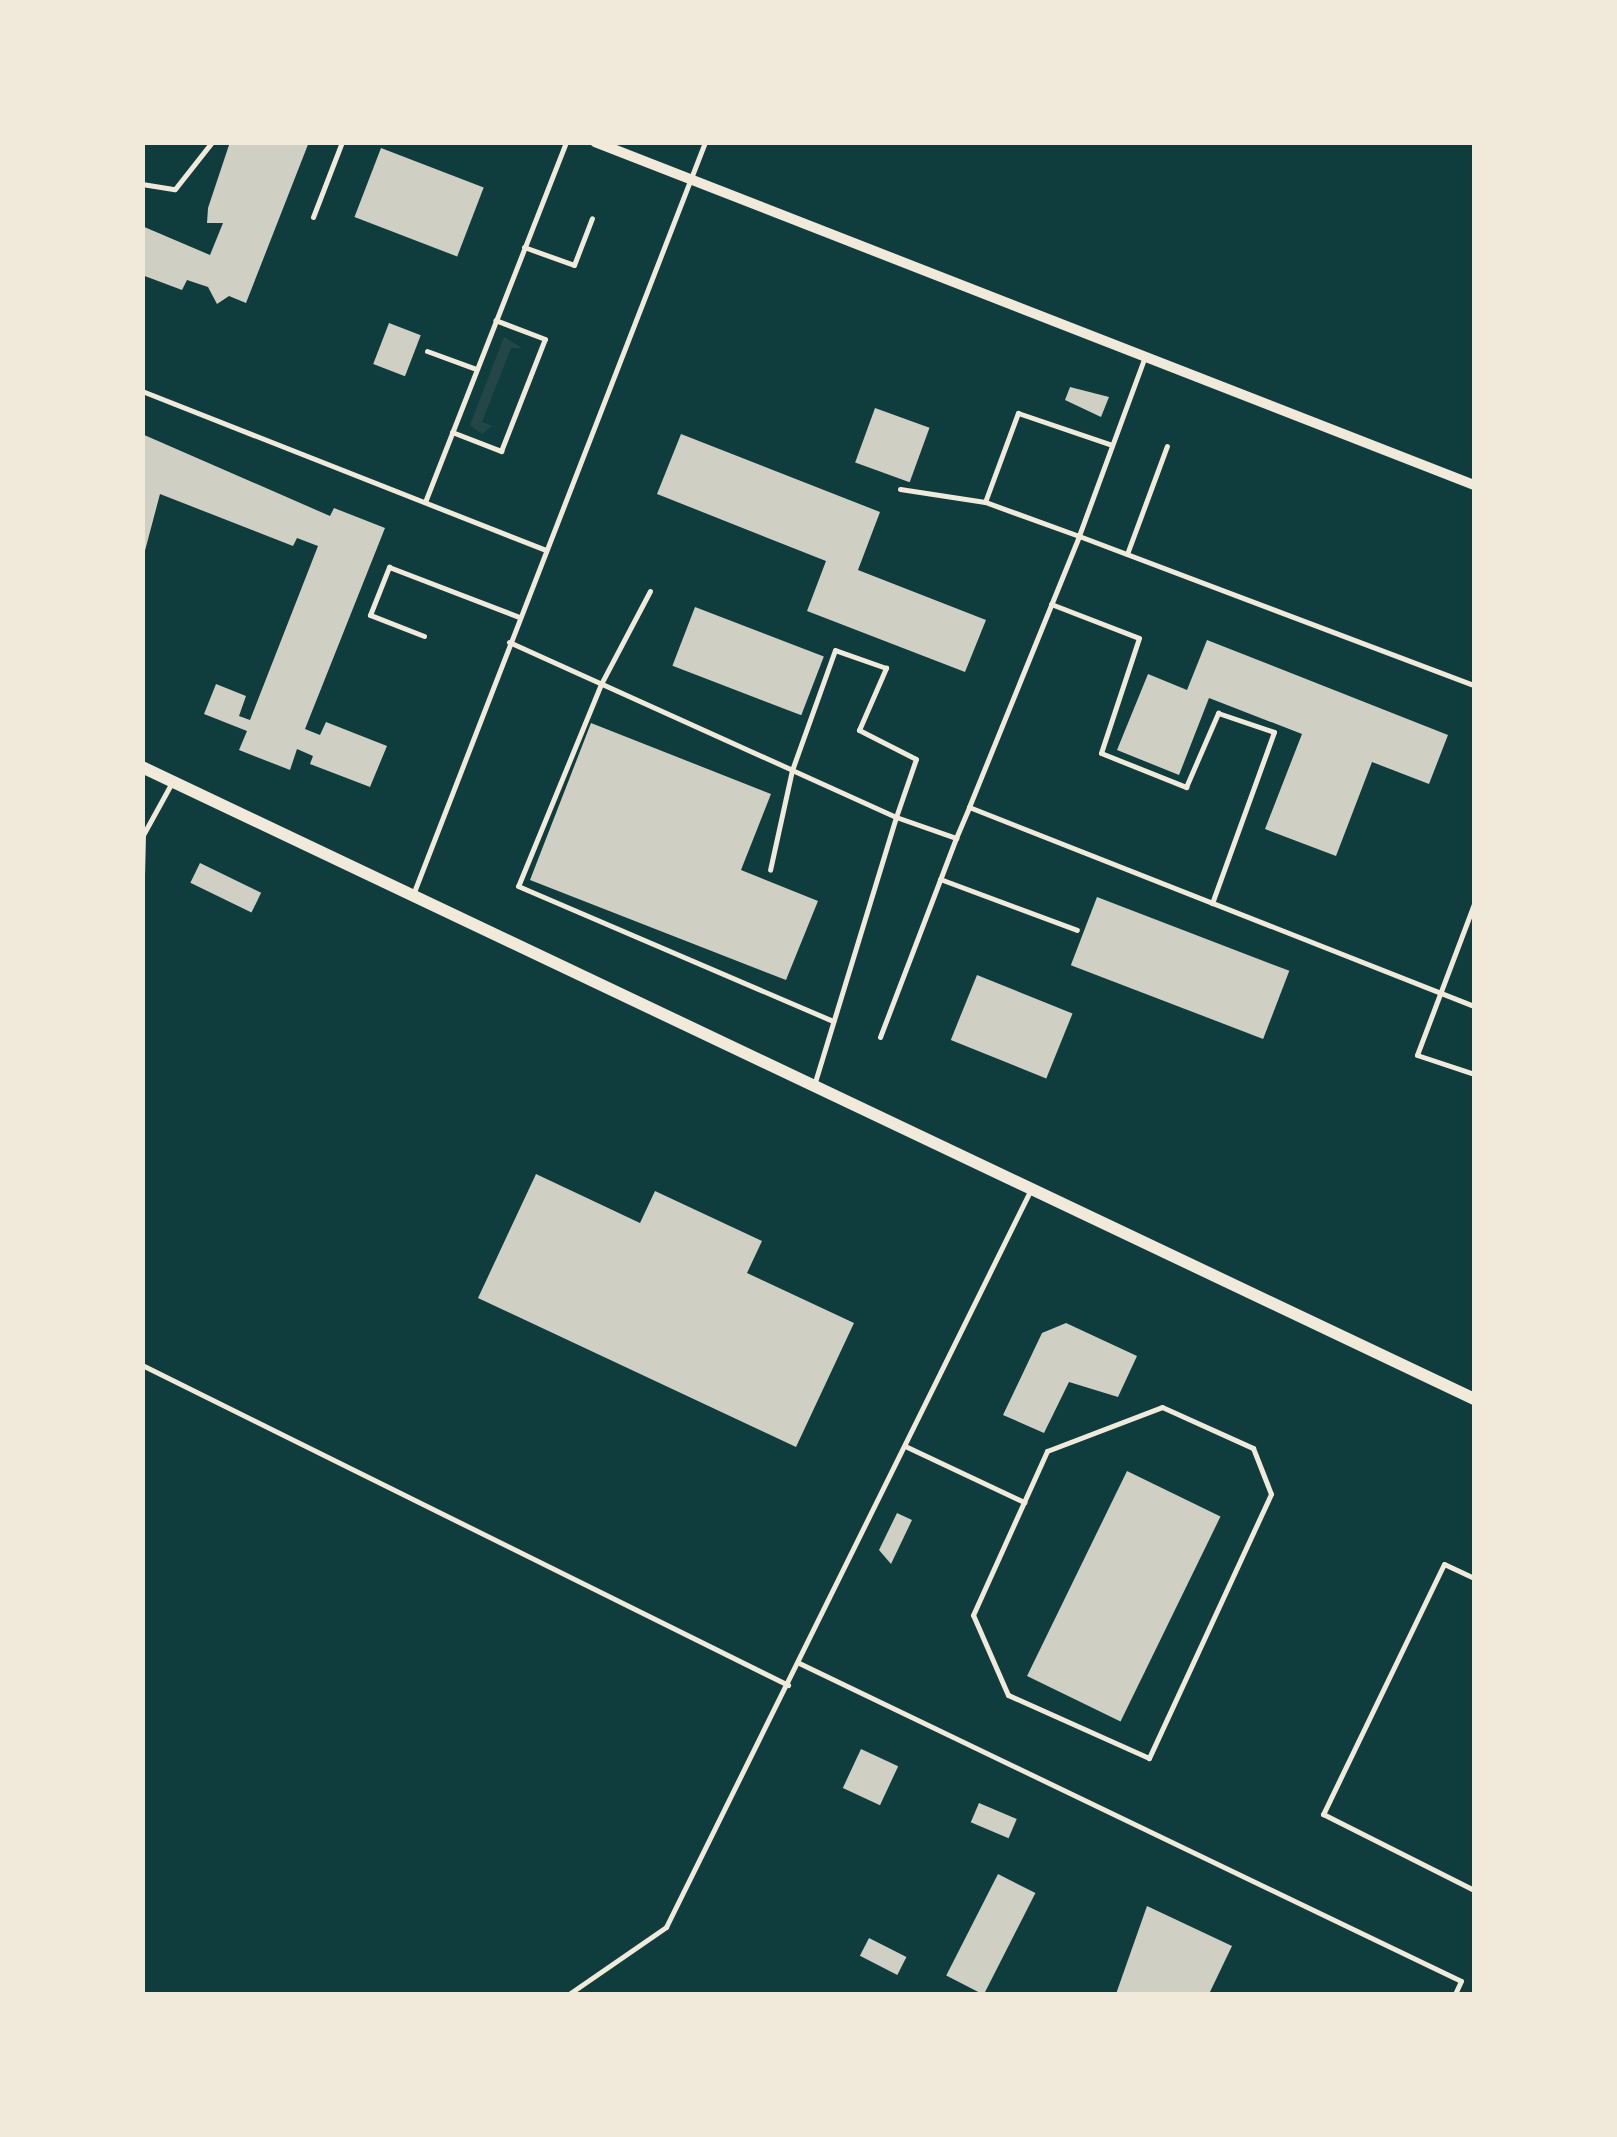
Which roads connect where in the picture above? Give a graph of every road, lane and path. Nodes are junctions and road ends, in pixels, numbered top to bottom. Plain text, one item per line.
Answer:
1 (164, 142) edge
2 (184, 142) edge
3 (212, 142) edge
4 (342, 142) edge
5 (566, 142) edge
6 (706, 142) edge
7 (600, 143) edge
8 (691, 180) junction
9 (142, 184) edge
10 (313, 217) dead end
11 (592, 218) dead end
12 (524, 247) junction
13 (496, 320) junction
14 (427, 351) dead end
15 (1145, 357) junction
16 (476, 369) junction
17 (142, 391) edge
18 (452, 432) junction
19 (1112, 445) junction
20 (1167, 446) dead end
21 (1474, 485) edge
22 (900, 489) dead end
23 (424, 502) junction
24 (985, 502) junction
25 (1078, 536) junction
26 (545, 550) junction
27 (1127, 554) junction
28 (650, 591) dead end
29 (1051, 604) junction
30 (519, 617) junction
31 (424, 636) dead end
32 (509, 642) junction
33 (601, 684) junction
34 (1474, 685) edge
35 (142, 767) edge
36 (792, 770) junction
37 (172, 781) junction
38 (968, 807) junction
39 (896, 818) junction
40 (956, 838) junction
41 (770, 870) dead end
42 (142, 876) edge
43 (940, 880) junction
44 (414, 892) junction
45 (1212, 902) junction
46 (1474, 904) edge
47 (1077, 930) dead end
48 (1442, 993) junction
49 (1474, 1006) edge
50 (833, 1021) junction
51 (880, 1037) dead end
52 (1474, 1074) edge
53 (814, 1085) junction
54 (1031, 1189) junction
55 (142, 1365) edge
56 (1474, 1400) edge
57 (905, 1446) junction
58 (1024, 1502) junction
59 (1474, 1578) edge
60 (799, 1663) junction
61 (788, 1685) junction
62 (1474, 1890) edge
63 (569, 1994) edge
64 (1455, 1994) edge

1 - 2 lane
3 - 9 lane
4 - 10 lane
5 - 12 lane
6 - 8 lane
7 - 8 street
8 - 15 street
8 - 26 lane
11 - 12 lane
12 - 13 lane
13 - 16 lane
13 - 18 lane
14 - 16 lane
15 - 19 lane
15 - 21 street
16 - 18 lane
17 - 23 lane
18 - 23 lane
19 - 24 lane
19 - 25 lane
20 - 27 lane
22 - 24 lane
23 - 26 lane
24 - 25 lane
25 - 27 lane
25 - 29 lane
26 - 30 lane
27 - 34 lane
28 - 33 lane
29 - 38 lane
29 - 45 lane
30 - 31 lane
30 - 32 lane
32 - 33 lane
32 - 44 lane
33 - 36 lane
33 - 50 lane
35 - 37 street
36 - 39 lane
36 - 39 lane
36 - 41 lane
37 - 42 lane
37 - 44 street
38 - 40 lane
38 - 45 lane
39 - 40 lane
39 - 50 lane
40 - 43 lane
43 - 47 lane
43 - 51 lane
44 - 53 street
45 - 48 lane
46 - 48 lane
48 - 49 lane
48 - 52 lane
50 - 53 lane
53 - 54 street
54 - 56 street
54 - 57 lane
55 - 61 lane
57 - 58 lane
57 - 60 lane
58 - 58 lane
59 - 62 lane
60 - 61 lane
60 - 64 lane
61 - 63 lane

